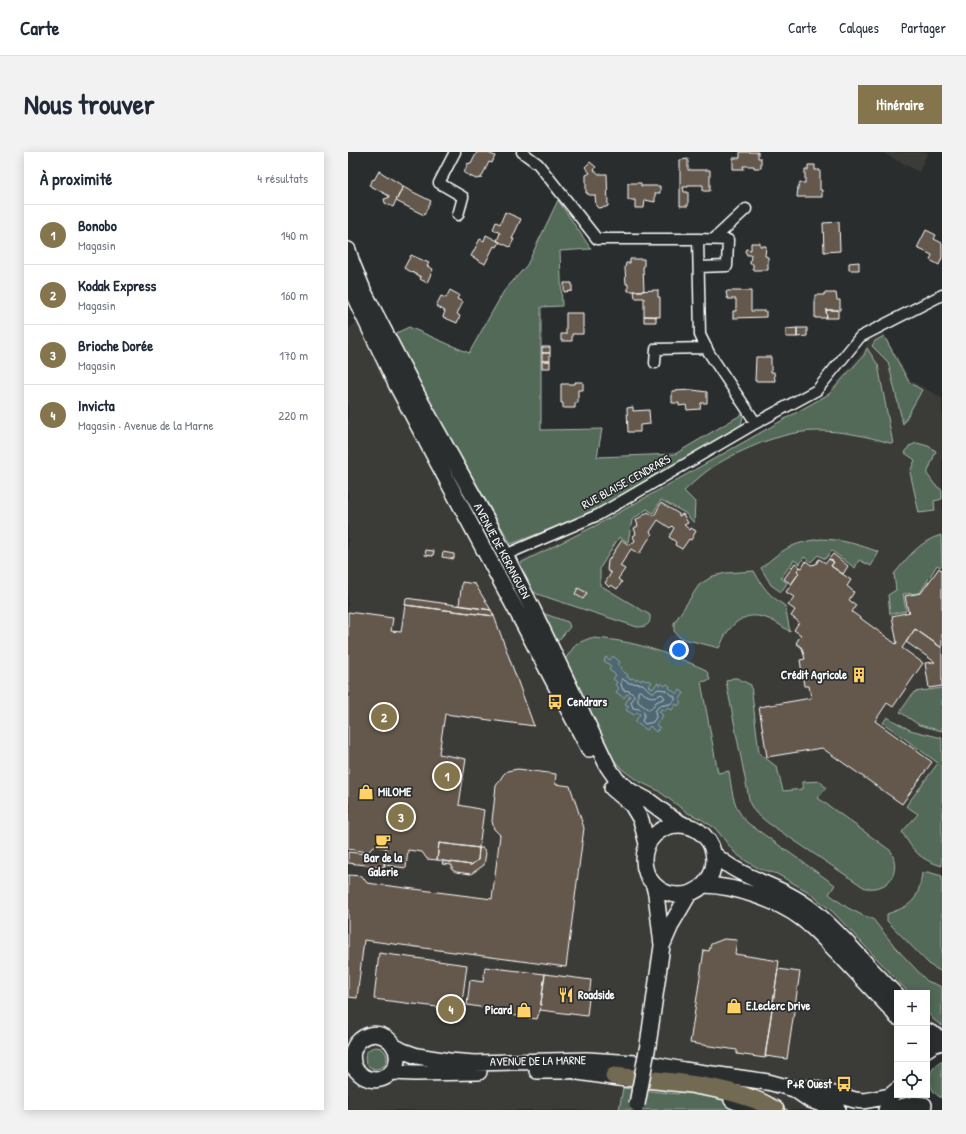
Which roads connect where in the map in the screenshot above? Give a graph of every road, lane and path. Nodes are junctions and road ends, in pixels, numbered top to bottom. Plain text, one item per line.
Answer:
1 (455, 152) edge
2 (522, 152) edge
3 (746, 209) dead end
4 (458, 215) dead end
5 (698, 239) junction
6 (714, 239) junction
7 (348, 250) edge
8 (698, 267) junction
9 (348, 276) edge
10 (942, 295) edge
11 (707, 348) junction
12 (655, 363) dead end
13 (756, 423) junction
14 (505, 555) junction
15 (686, 826) junction
16 (647, 844) junction
17 (714, 854) junction
18 (705, 885) junction
19 (654, 886) junction
20 (689, 894) junction
21 (662, 946) junction
22 (894, 993) edge
23 (894, 1013) edge
24 (930, 1033) edge
25 (942, 1039) edge
26 (942, 1042) edge
27 (352, 1044) edge
28 (394, 1046) junction
29 (930, 1047) edge
30 (351, 1064) edge
31 (684, 1070) junction
32 (565, 1071) junction
33 (392, 1072) junction
34 (614, 1076) junction
35 (794, 1089) junction
36 (894, 1093) edge
37 (923, 1103) edge
38 (636, 1107) edge
39 (757, 1110) edge
40 (775, 1110) edge
41 (838, 1110) edge
42 (886, 1110) edge

1 - 4 street
2 - 5 street
3 - 6 street
5 - 6 street
5 - 8 street
6 - 8 street
7 - 14 main road, AVENUE DE KERANGUEN
8 - 11 street
9 - 16 main road, AVENUE DE KERANGUEN
10 - 13 street, RUE BLAISE CENDRARS
11 - 12 street
11 - 13 street
13 - 14 street, RUE BLAISE CENDRARS
14 - 15 main road, AVENUE DE KERANGUEN
15 - 16 main road
15 - 17 main road
16 - 19 main road
17 - 18 main road
17 - 22 main road
18 - 20 main road
18 - 23 main road
19 - 20 main road
19 - 21 main road
20 - 21 main road
21 - 38 main road, bridge
24 - 25 main road
26 - 29 main road
27 - 28 main road
27 - 30 main road
28 - 31 main road, AVENUE DE LA MARNE
28 - 33 main road
30 - 33 main road
31 - 32 main road, AVENUE DE LA MARNE
31 - 35 main road, AVENUE DE LA MARNE
32 - 33 main road, AVENUE DE LA MARNE
32 - 34 main road
34 - 39 main road
34 - 40 highway
35 - 36 main road, AVENUE DE LA MARNE
35 - 41 main road, AVENUE DE LA MARNE
37 - 42 main road

